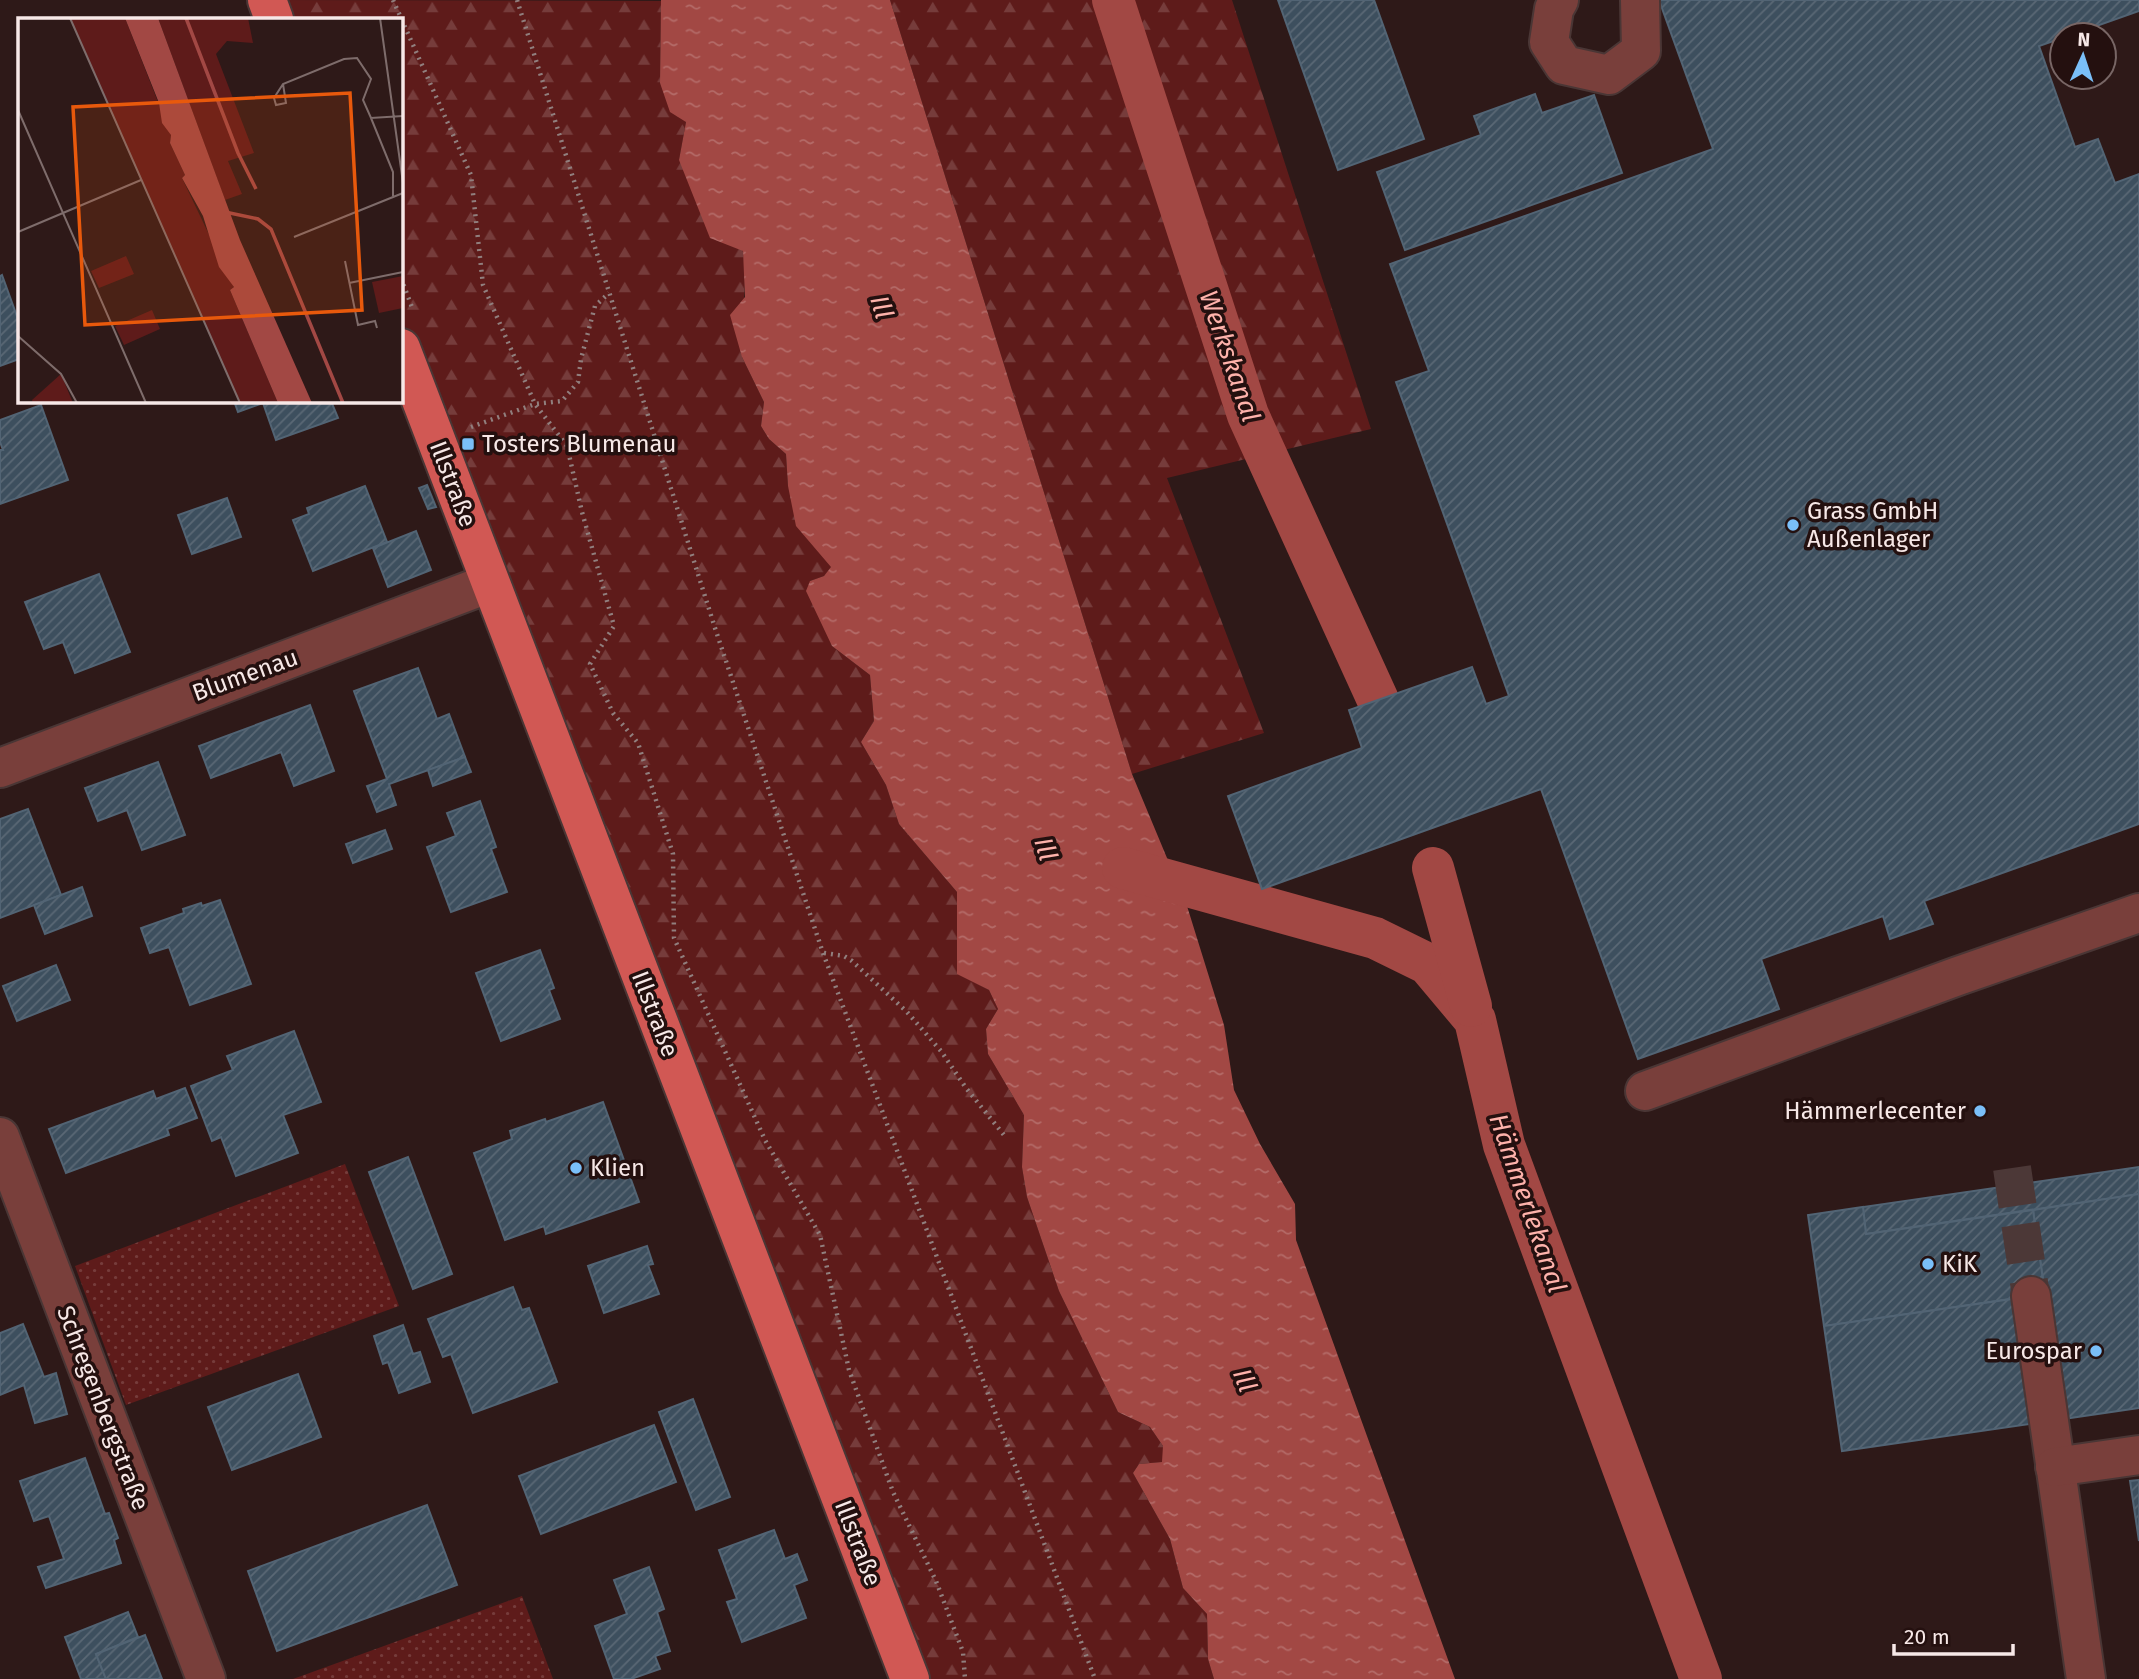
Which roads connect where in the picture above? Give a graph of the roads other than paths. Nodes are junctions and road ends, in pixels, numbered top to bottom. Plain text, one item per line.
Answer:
1 (267, 0) edge
2 (1559, 0) edge
3 (1640, 0) edge
4 (274, 18) edge
5 (402, 351) edge
6 (491, 583) junction
7 (0, 768) edge
8 (2139, 912) edge
9 (1645, 1091) dead end
10 (0, 1137) edge
11 (2031, 1296) tunnel mouth
12 (2139, 1455) edge
13 (2055, 1468) junction
14 (206, 1679) edge
15 (910, 1679) edge
16 (2086, 1679) edge

1 - 4 main road
2 - 3 street
5 - 6 main road, Illstraße
6 - 7 street, Blumenau
6 - 15 main road, Illstraße
8 - 9 street
10 - 14 street, Schregenbergstraße
11 - 13 street
12 - 13 street
13 - 16 street

